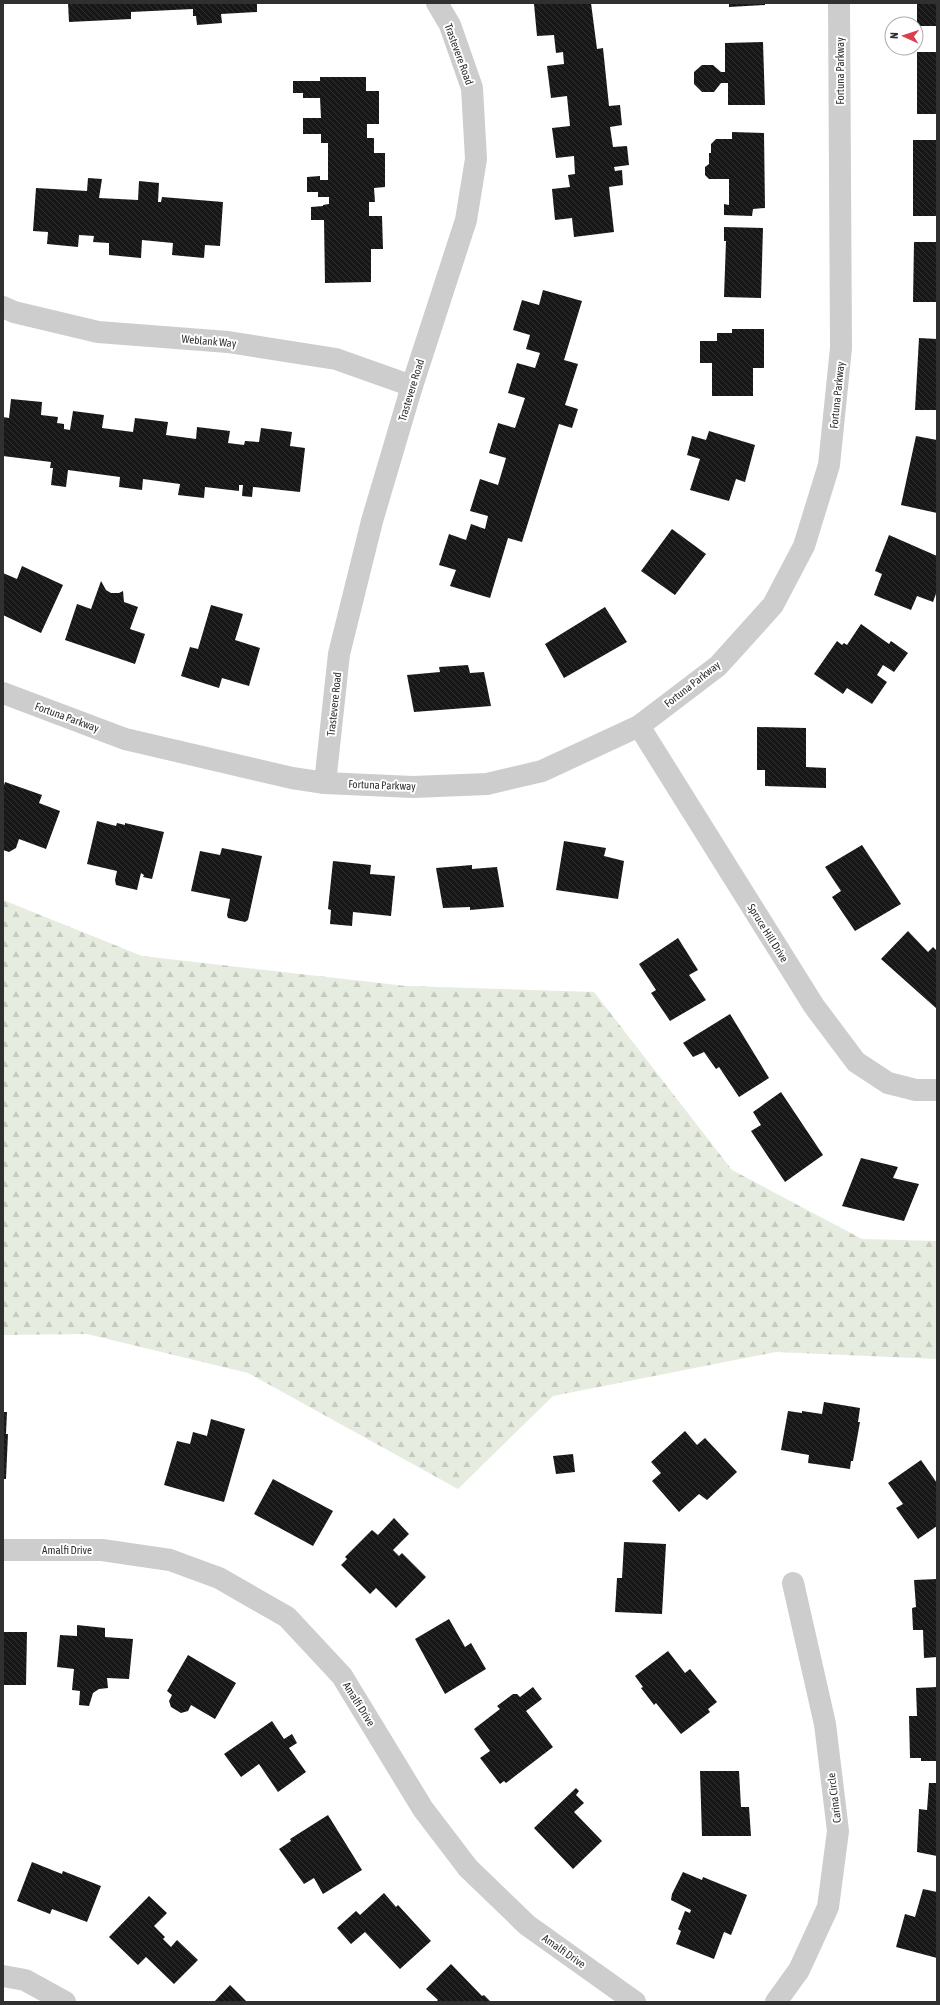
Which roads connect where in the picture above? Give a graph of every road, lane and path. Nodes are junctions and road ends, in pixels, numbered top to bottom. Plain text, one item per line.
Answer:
1 (437, 3) edge
2 (839, 3) edge
3 (3, 307) edge
4 (412, 386) junction
5 (3, 694) edge
6 (639, 726) junction
7 (325, 783) junction
8 (937, 1090) edge
9 (3, 1550) edge
10 (793, 1583) dead end
11 (3, 1976) edge
12 (65, 2002) edge
13 (635, 2002) edge
14 (776, 2002) edge

1 - 4 street, Trastevere Road
2 - 6 street, Fortuna Parkway
3 - 4 street, Weblank Way
4 - 7 street, Trastevere Road
5 - 7 street, Fortuna Parkway
6 - 7 street, Fortuna Parkway
6 - 8 street, Spruce Hill Drive
9 - 13 street, Amalfi Drive
10 - 14 street, Carina Circle
11 - 12 street

